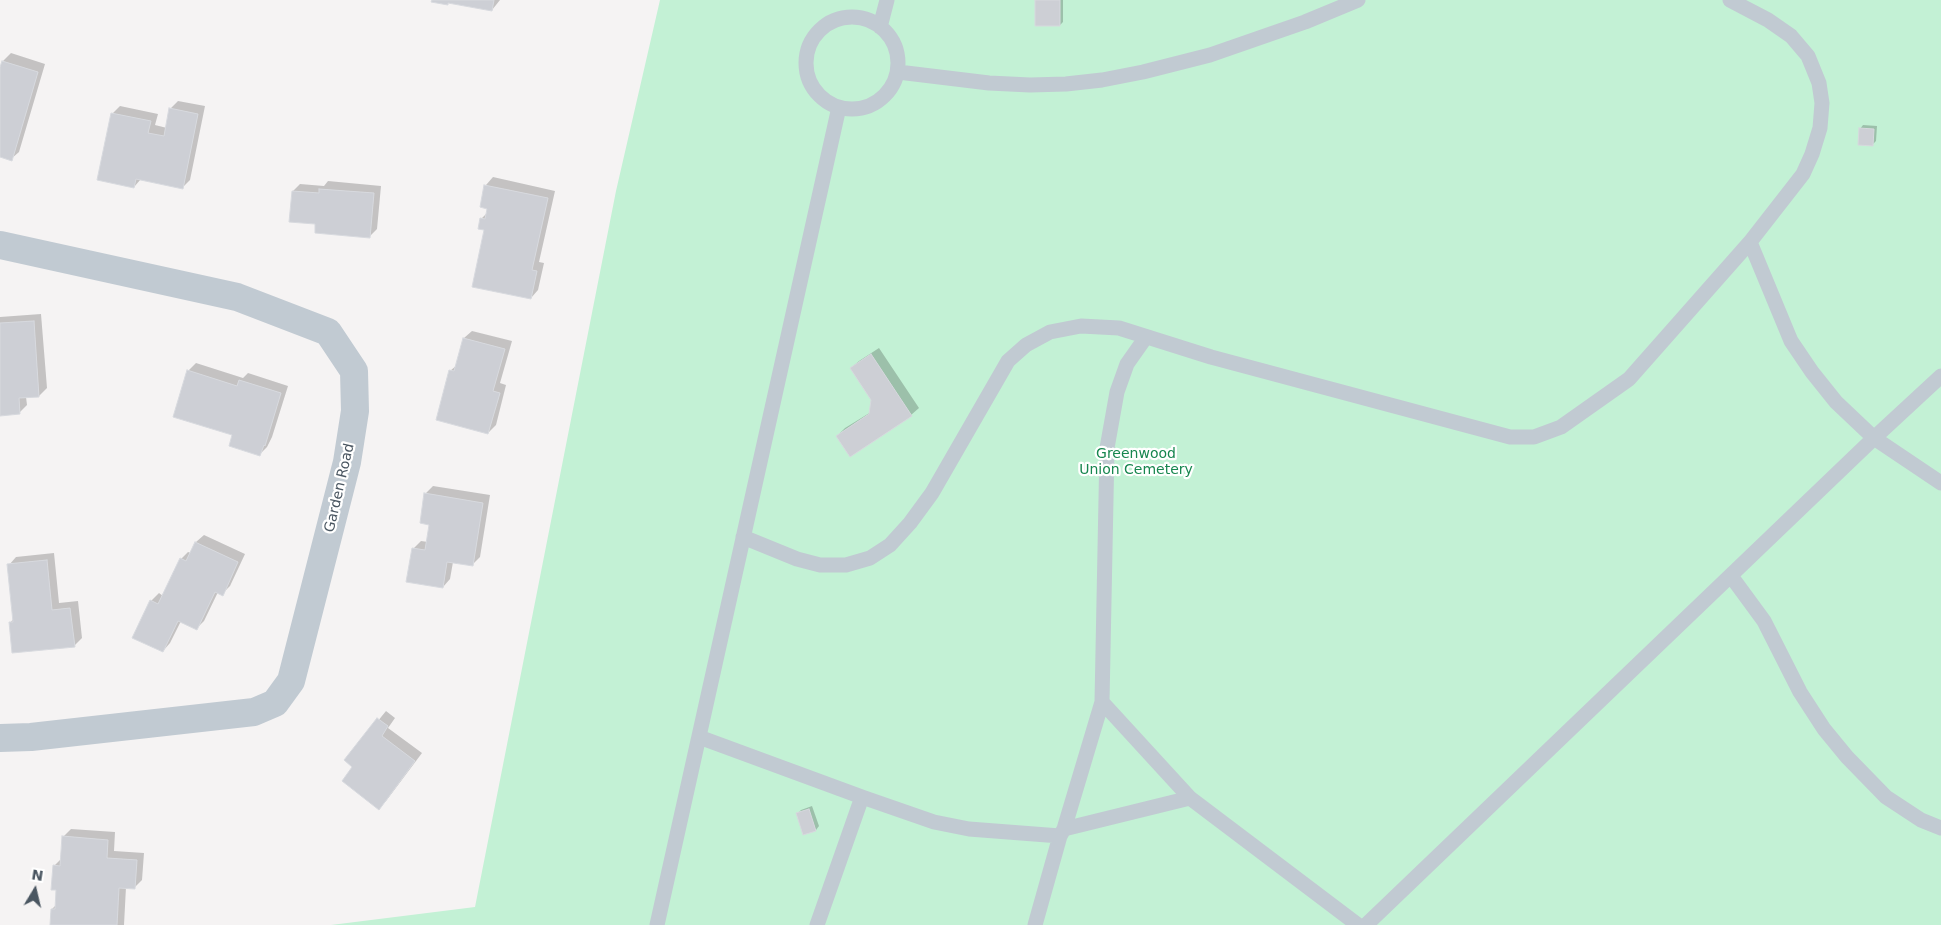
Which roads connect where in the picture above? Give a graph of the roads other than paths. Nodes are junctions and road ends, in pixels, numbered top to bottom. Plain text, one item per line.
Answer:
1 (887, 0) edge
2 (1358, 0) edge
3 (1730, 0) edge
4 (880, 27) junction
5 (898, 72) junction
6 (839, 107) junction
7 (1750, 242) junction
8 (0, 245) edge
9 (1146, 337) junction
10 (1941, 376) edge
11 (1874, 438) junction
12 (1941, 484) edge
13 (743, 537) junction
14 (1731, 576) junction
15 (1102, 702) junction
16 (699, 737) junction
17 (0, 738) edge
18 (862, 797) junction
19 (1190, 798) junction
20 (1941, 828) edge
21 (1062, 833) junction
22 (657, 925) edge
23 (817, 925) edge
24 (1036, 925) edge
25 (1358, 925) edge
26 (1366, 925) edge

1 - 4 lane
2 - 5 lane
3 - 7 lane
4 - 5 lane
4 - 6 lane
5 - 6 lane
6 - 13 lane
7 - 9 lane
7 - 11 lane
8 - 17 street, Garden Road
9 - 13 lane
9 - 15 lane
10 - 11 lane
11 - 12 lane
11 - 14 lane
13 - 16 lane
14 - 20 lane
14 - 26 lane
15 - 19 lane
15 - 21 lane
16 - 18 lane
16 - 22 lane
18 - 21 lane
18 - 23 lane
19 - 21 lane
19 - 25 lane
21 - 24 lane

